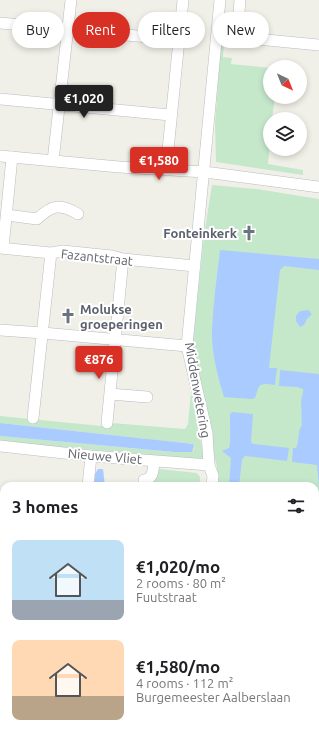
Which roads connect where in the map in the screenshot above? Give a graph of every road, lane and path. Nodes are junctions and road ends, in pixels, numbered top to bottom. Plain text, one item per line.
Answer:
1 (71, 0) edge
2 (183, 0) edge
3 (220, 0) edge
4 (240, 0) edge
5 (182, 12) edge
6 (219, 12) edge
7 (239, 12) edge
8 (0, 23) edge
9 (67, 29) junction
10 (138, 36) edge
11 (269, 40) edge
12 (319, 45) edge
13 (178, 48) edge
14 (216, 48) edge
15 (0, 99) edge
16 (59, 105) junction
17 (170, 115) junction
18 (0, 156) edge
19 (12, 157) junction
20 (53, 161) junction
21 (166, 170) junction
22 (205, 172) junction
23 (319, 187) edge
24 (5, 208) edge
25 (78, 214) dead end
26 (2, 248) edge
27 (50, 253) junction
28 (123, 259) junction
29 (195, 266) junction
30 (0, 330) edge
31 (43, 333) junction
32 (115, 340) junction
33 (188, 346) junction
34 (110, 394) junction
35 (147, 397) dead end
36 (34, 418) dead end
37 (106, 423) dead end
38 (0, 446) edge
39 (91, 456) junction
40 (154, 461) junction
41 (209, 465) junction
42 (144, 480) dead end
43 (88, 482) edge
44 (206, 482) edge
45 (212, 482) edge

1 - 9 street
2 - 5 street
3 - 6 street, Middenwetering
4 - 7 street
8 - 9 street
9 - 10 street
9 - 16 street
11 - 12 street
13 - 17 street
14 - 22 street, Middenwetering
15 - 16 street
16 - 17 street
16 - 20 street
17 - 21 street
18 - 19 street
19 - 20 street
19 - 24 street
20 - 21 street
21 - 22 street
22 - 23 street
22 - 29 street, Middenwetering
24 - 25 street
24 - 26 street
26 - 27 street, Fazantstraat
27 - 28 street, Fazantstraat
27 - 31 street
28 - 29 street, Fazantstraat
28 - 32 street
29 - 33 street, Middenwetering
30 - 31 street
31 - 32 street
31 - 36 street
32 - 33 street
32 - 34 street
33 - 41 street, Middenwetering
34 - 35 street
34 - 37 street
38 - 39 street, Nieuwe Vliet
39 - 40 street, Nieuwe Vliet
39 - 43 street
40 - 41 street, Nieuwe Vliet
40 - 42 street
41 - 44 street, Middenwetering
41 - 45 street, Middenwetering

